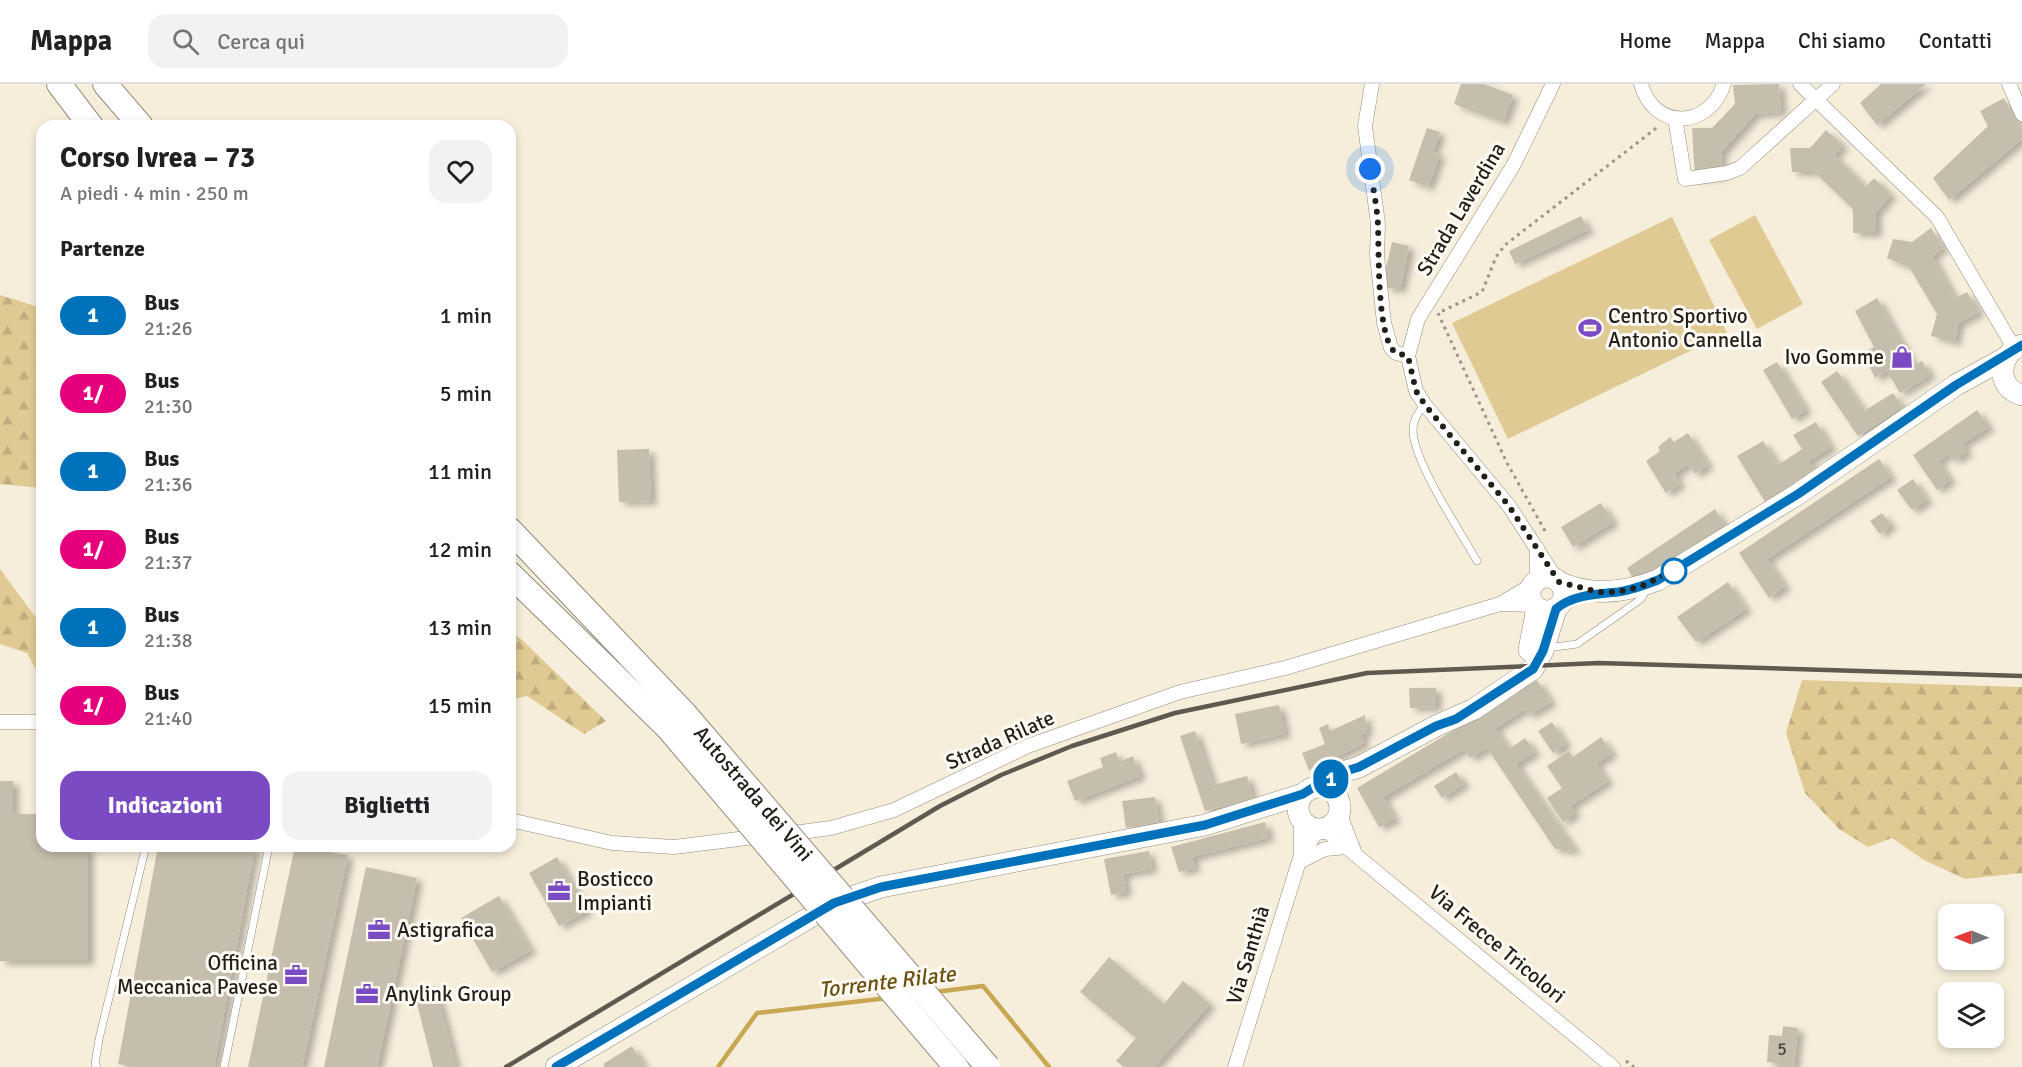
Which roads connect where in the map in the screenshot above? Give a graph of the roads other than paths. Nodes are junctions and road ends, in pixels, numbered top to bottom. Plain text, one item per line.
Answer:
1 (59, 84) edge
2 (105, 84) edge
3 (1372, 84) edge
4 (1553, 84) edge
5 (1641, 84) edge
6 (1724, 84) edge
7 (1800, 84) edge
8 (1833, 84) edge
9 (2009, 84) edge
10 (1817, 100) junction
11 (2022, 114) edge
12 (1675, 118) junction
13 (86, 120) edge
14 (136, 120) edge
15 (2014, 351) edge
16 (1408, 356) junction
17 (1956, 385) junction
18 (2016, 392) edge
19 (1425, 405) junction
20 (516, 537) edge
21 (1535, 544) junction
22 (1477, 561) dead end
23 (516, 579) edge
24 (1649, 584) junction
25 (1546, 594) junction
26 (1500, 604) junction
27 (1543, 651) junction
28 (676, 721) junction
29 (0, 722) edge
30 (36, 722) edge
31 (1436, 726) junction
32 (1359, 767) junction
33 (1339, 807) junction
34 (1311, 812) junction
35 (516, 821) edge
36 (1351, 850) junction
37 (145, 852) edge
38 (268, 852) edge
39 (1300, 858) junction
40 (97, 1067) edge
41 (224, 1067) edge
42 (556, 1067) edge
43 (956, 1067) edge
44 (988, 1067) edge
45 (1235, 1067) edge
46 (1613, 1067) edge

1 - 13 highway
2 - 14 highway
3 - 16 street
4 - 16 street, Strada Laverdina
5 - 12 street
6 - 12 street
7 - 10 street
8 - 10 street
9 - 11 street
10 - 12 street
10 - 15 street
15 - 17 main road
15 - 18 main road
16 - 19 street, Strada Laverdina
17 - 18 main road
17 - 24 main road
19 - 21 street, Strada Laverdina
19 - 22 lane
20 - 28 highway, Autostrada dei Vini
21 - 25 street, Strada Laverdina
21 - 25 street
23 - 28 highway, Autostrada dei Vini
24 - 25 main road
24 - 27 lane
25 - 26 street, Strada Rilate
25 - 26 street, Strada Rilate
25 - 27 main road
25 - 31 main road
26 - 35 street, Strada Rilate
27 - 31 main road
28 - 43 highway, Autostrada dei Vini, bridge
28 - 44 highway, Autostrada dei Vini, bridge
29 - 30 street
31 - 32 main road
32 - 33 main road
32 - 34 main road
33 - 34 main road
33 - 34 main road
33 - 36 street
34 - 36 street, Via Frecce Tricolori
34 - 39 street, Via Santhià
34 - 39 street, Via Santhià
34 - 42 main road
36 - 39 street
36 - 46 street, Via Frecce Tricolori
37 - 40 lane
38 - 41 lane
39 - 45 street, Via Santhià

